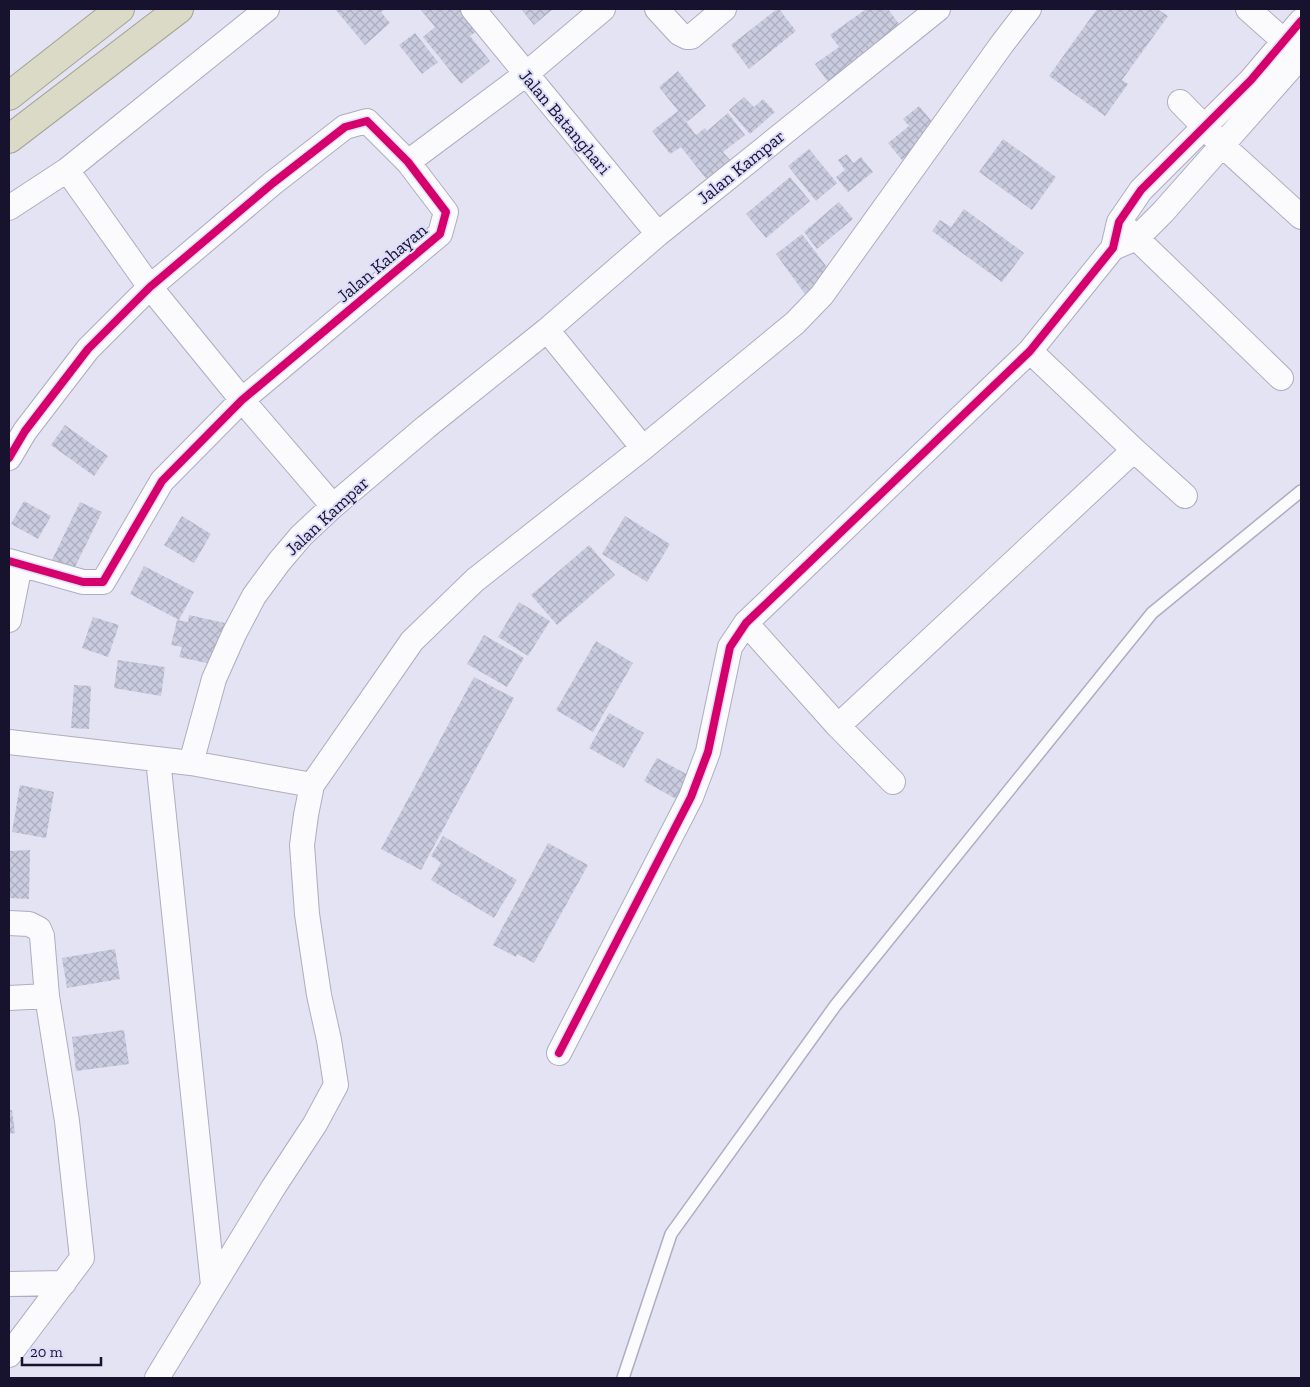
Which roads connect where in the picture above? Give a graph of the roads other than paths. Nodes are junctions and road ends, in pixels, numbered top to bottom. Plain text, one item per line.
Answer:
1 (120, 9) edge
2 (179, 9) edge
3 (268, 9) edge
4 (473, 9) edge
5 (603, 9) edge
6 (657, 9) edge
7 (724, 9) edge
8 (938, 9) edge
9 (1029, 9) edge
10 (1248, 9) edge
11 (1301, 21) edge
12 (1297, 52) edge
13 (526, 74) junction
14 (9, 96) edge
15 (1180, 102) dead end
16 (1204, 127) junction
17 (9, 139) edge
18 (1222, 145) junction
19 (408, 162) junction
20 (67, 170) junction
21 (9, 208) edge
22 (1301, 217) edge
23 (1119, 222) junction
24 (658, 234) junction
25 (1137, 238) junction
26 (1113, 248) junction
27 (150, 286) junction
28 (547, 330) junction
29 (1030, 351) junction
30 (1281, 378) dead end
31 (242, 400) junction
32 (643, 448) junction
33 (1134, 450) junction
34 (9, 458) edge
35 (1301, 491) edge
36 (1185, 496) dead end
37 (333, 506) junction
38 (14, 563) edge
39 (9, 620) edge
40 (746, 622) junction
41 (838, 726) junction
42 (9, 742) edge
43 (158, 760) junction
44 (191, 763) junction
45 (893, 782) dead end
46 (312, 785) junction
47 (9, 923) edge
48 (47, 996) junction
49 (9, 998) edge
50 (559, 1053) dead end
51 (64, 1282) junction
52 (9, 1284) edge
53 (213, 1285) junction
54 (9, 1355) edge
55 (157, 1378) edge
56 (623, 1378) edge

1 - 14 highway
2 - 17 highway
3 - 20 street
4 - 13 street, Jalan Batanghari
5 - 13 street
6 - 7 street
8 - 24 street, Jalan Kampar
9 - 32 street
10 - 12 street
11 - 12 street
12 - 16 street
12 - 18 street
13 - 19 street
13 - 24 street, Jalan Batanghari
15 - 16 street
16 - 18 street
16 - 23 street
18 - 22 street
18 - 25 street
19 - 27 street, Jalan Kahayan
19 - 31 street, Jalan Kahayan
20 - 21 street
20 - 27 street
23 - 25 street
23 - 26 street
24 - 28 street, Jalan Kampar
25 - 26 street
25 - 30 street
26 - 29 street
27 - 31 street
27 - 34 street, Jalan Kahayan
28 - 32 street
28 - 37 street, Jalan Kampar
29 - 33 street
29 - 40 street
31 - 37 street
31 - 38 street, Jalan Kahayan
32 - 46 street
33 - 36 street
33 - 41 street
35 - 56 lane
37 - 44 street, Jalan Kampar
38 - 39 street, Jalan Kahayan
40 - 41 street
40 - 50 street
41 - 45 street
42 - 43 street
43 - 44 street
43 - 53 street
44 - 46 street
46 - 53 street
47 - 48 street
48 - 49 street
48 - 51 street
51 - 52 street
51 - 54 street
53 - 55 street

